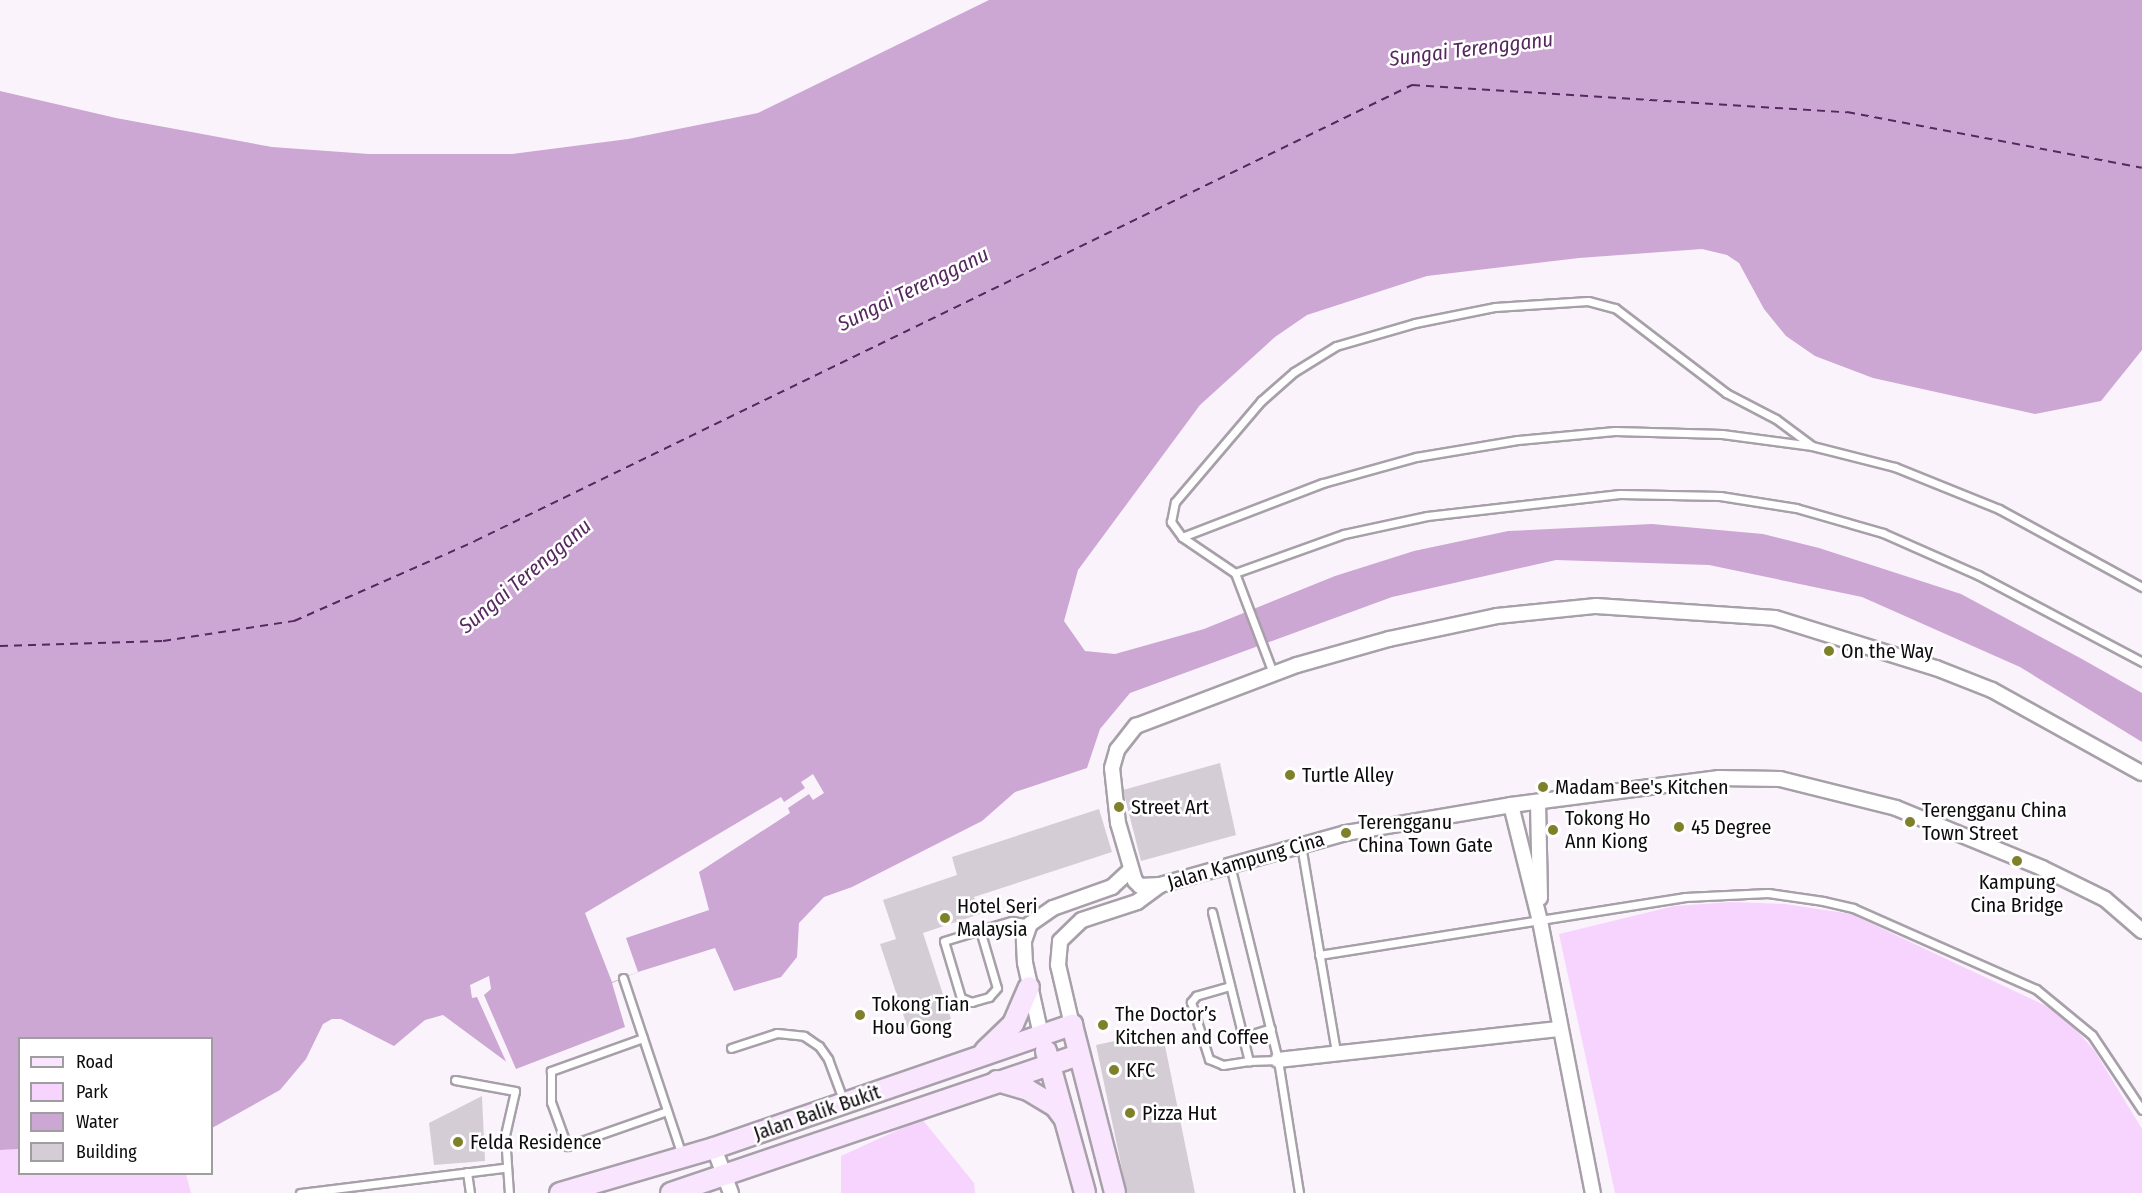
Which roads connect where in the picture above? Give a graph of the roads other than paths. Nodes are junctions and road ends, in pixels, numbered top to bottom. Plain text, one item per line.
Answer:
1 (1812, 446) junction
2 (1182, 537) junction
3 (1235, 573) junction
4 (2142, 587) edge
5 (2142, 662) edge
6 (1273, 673) junction
7 (2142, 773) edge
8 (1538, 802) junction
9 (1511, 805) junction
10 (1301, 845) junction
11 (1230, 865) junction
12 (1131, 869) junction
13 (1160, 885) junction
14 (1212, 912) dead end
15 (1540, 921) junction
16 (1030, 924) junction
17 (980, 930) junction
18 (2142, 931) edge
19 (1319, 955) junction
20 (623, 978) dead end
21 (1230, 986) junction
22 (1029, 987) junction
23 (1071, 1025) junction
24 (1271, 1028) junction
25 (1560, 1029) junction
26 (1041, 1035) junction
27 (1242, 1036) junction
28 (643, 1038) junction
29 (731, 1048) dead end
30 (1335, 1053) junction
31 (1079, 1055) junction
32 (979, 1057) junction
33 (1278, 1060) junction
34 (1249, 1061) junction
35 (1049, 1064) junction
36 (454, 1080) dead end
37 (997, 1081) junction
38 (845, 1105) junction
39 (2142, 1110) edge
40 (667, 1111) junction
41 (1064, 1119) junction
42 (714, 1148) junction
43 (683, 1158) junction
44 (506, 1168) junction
45 (467, 1172) junction
46 (728, 1184) edge
47 (300, 1193) edge
48 (470, 1193) edge
49 (509, 1193) edge
50 (560, 1193) edge
51 (671, 1193) edge
52 (1085, 1193) edge
53 (1115, 1193) edge
54 (1299, 1193) edge
55 (1593, 1193) edge

1 - 2 lane
1 - 2 lane
1 - 4 lane
2 - 3 lane
3 - 5 lane
3 - 6 lane
6 - 7 street
6 - 12 street
8 - 9 street, Jalan Kampung Cina
8 - 15 street
8 - 18 street, Jalan Kampung Cina
9 - 10 street, Jalan Kampung Cina
9 - 15 street
10 - 11 street, Jalan Kampung Cina
10 - 19 lane
11 - 13 street, Jalan Kampung Cina
11 - 24 lane
12 - 13 street
12 - 16 street
13 - 23 street, Jalan Kampung Cina
14 - 21 lane
15 - 19 lane
15 - 25 street
15 - 39 lane
16 - 17 lane
16 - 22 street
17 - 17 lane
19 - 30 lane
20 - 28 lane
21 - 27 lane
21 - 34 lane
22 - 26 street
22 - 32 main road
23 - 26 main road, Jalan Balik Bukit
23 - 31 main road
24 - 27 lane
24 - 33 lane
25 - 30 street
25 - 55 street
26 - 32 main road, Jalan Balik Bukit
26 - 35 main road
27 - 34 lane
28 - 40 lane
28 - 40 lane
29 - 38 lane
30 - 33 street
31 - 35 main road, Jalan Balik Bukit
31 - 53 main road
32 - 38 main road, Jalan Balik Bukit
33 - 34 lane
33 - 54 lane
35 - 37 main road, Jalan Balik Bukit
35 - 41 main road
36 - 44 lane
37 - 41 main road
37 - 46 main road, Jalan Balik Bukit
38 - 42 main road, Jalan Balik Bukit
40 - 43 lane
41 - 52 main road
42 - 43 main road, Jalan Balik Bukit
42 - 46 street
43 - 50 main road, Jalan Balik Bukit
44 - 45 lane
44 - 49 lane
45 - 47 lane
45 - 48 lane
46 - 51 main road, Jalan Balik Bukit

